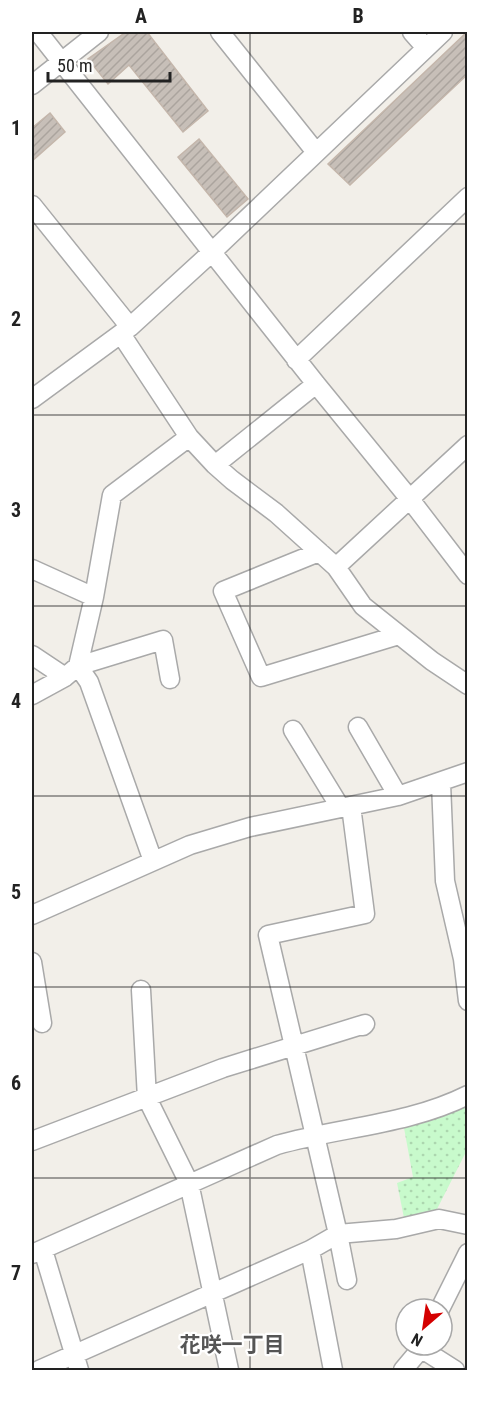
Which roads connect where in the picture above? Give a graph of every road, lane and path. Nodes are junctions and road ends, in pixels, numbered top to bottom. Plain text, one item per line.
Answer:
1 (38, 32) edge
2 (99, 32) edge
3 (220, 32) edge
4 (412, 32) edge
5 (443, 32) edge
6 (426, 48) junction
7 (61, 61) junction
8 (32, 84) edge
9 (315, 151) junction
10 (468, 197) edge
11 (32, 205) edge
12 (212, 252) junction
13 (125, 331) junction
14 (296, 360) junction
15 (316, 384) junction
16 (32, 399) edge
17 (189, 436) junction
18 (468, 445) edge
19 (215, 465) junction
20 (409, 498) junction
21 (320, 552) junction
22 (336, 567) junction
23 (32, 569) edge
24 (468, 575) edge
25 (93, 597) junction
26 (399, 635) junction
27 (32, 656) edge
28 (71, 672) junction
29 (170, 679) dead end
30 (468, 686) edge
31 (32, 695) edge
32 (358, 727) dead end
33 (292, 730) dead end
34 (468, 772) edge
35 (441, 783) junction
36 (398, 796) junction
37 (345, 807) junction
38 (153, 861) junction
39 (32, 915) edge
40 (32, 962) edge
41 (141, 990) dead end
42 (468, 1001) edge
43 (42, 1023) dead end
44 (363, 1026) dead end
45 (294, 1045) junction
46 (468, 1095) edge
47 (147, 1098) junction
48 (314, 1135) junction
49 (32, 1142) edge
50 (189, 1183) junction
51 (468, 1226) edge
52 (338, 1234) junction
53 (310, 1250) junction
54 (34, 1253) edge
55 (468, 1253) edge
56 (347, 1280) dead end
57 (212, 1293) junction
58 (446, 1297) edge
59 (415, 1357) edge
60 (436, 1357) edge
61 (77, 1363) edge
62 (39, 1371) edge
63 (229, 1371) edge
64 (333, 1371) edge
65 (403, 1371) edge
66 (455, 1371) edge

1 - 7 street
2 - 7 street
3 - 9 street
4 - 6 street
5 - 6 street
6 - 9 street
7 - 8 street
7 - 12 street
9 - 12 street
10 - 14 street
11 - 13 street
12 - 13 street
12 - 14 street
13 - 16 street
13 - 17 street
14 - 15 street
15 - 19 street
15 - 20 street
17 - 19 street
17 - 25 street
18 - 20 street
19 - 21 street
20 - 22 street
20 - 24 street
21 - 22 street
21 - 26 street
22 - 26 street
23 - 25 street
25 - 28 street
26 - 30 street
27 - 28 street
28 - 29 street
28 - 31 street
28 - 38 street
32 - 36 street
33 - 37 street
34 - 35 street
35 - 36 street
35 - 42 street
36 - 37 street
37 - 38 street
37 - 45 street
38 - 39 street
40 - 43 street
41 - 47 street
44 - 45 street
45 - 47 street
45 - 48 street
46 - 48 street
47 - 49 street
47 - 50 street
48 - 50 street
48 - 52 street
50 - 54 street
50 - 57 street
51 - 52 street
52 - 53 street
52 - 56 street
53 - 57 street
53 - 64 street
54 - 61 street
55 - 58 street
57 - 61 street
57 - 63 street
59 - 65 street
60 - 66 street
61 - 62 street

